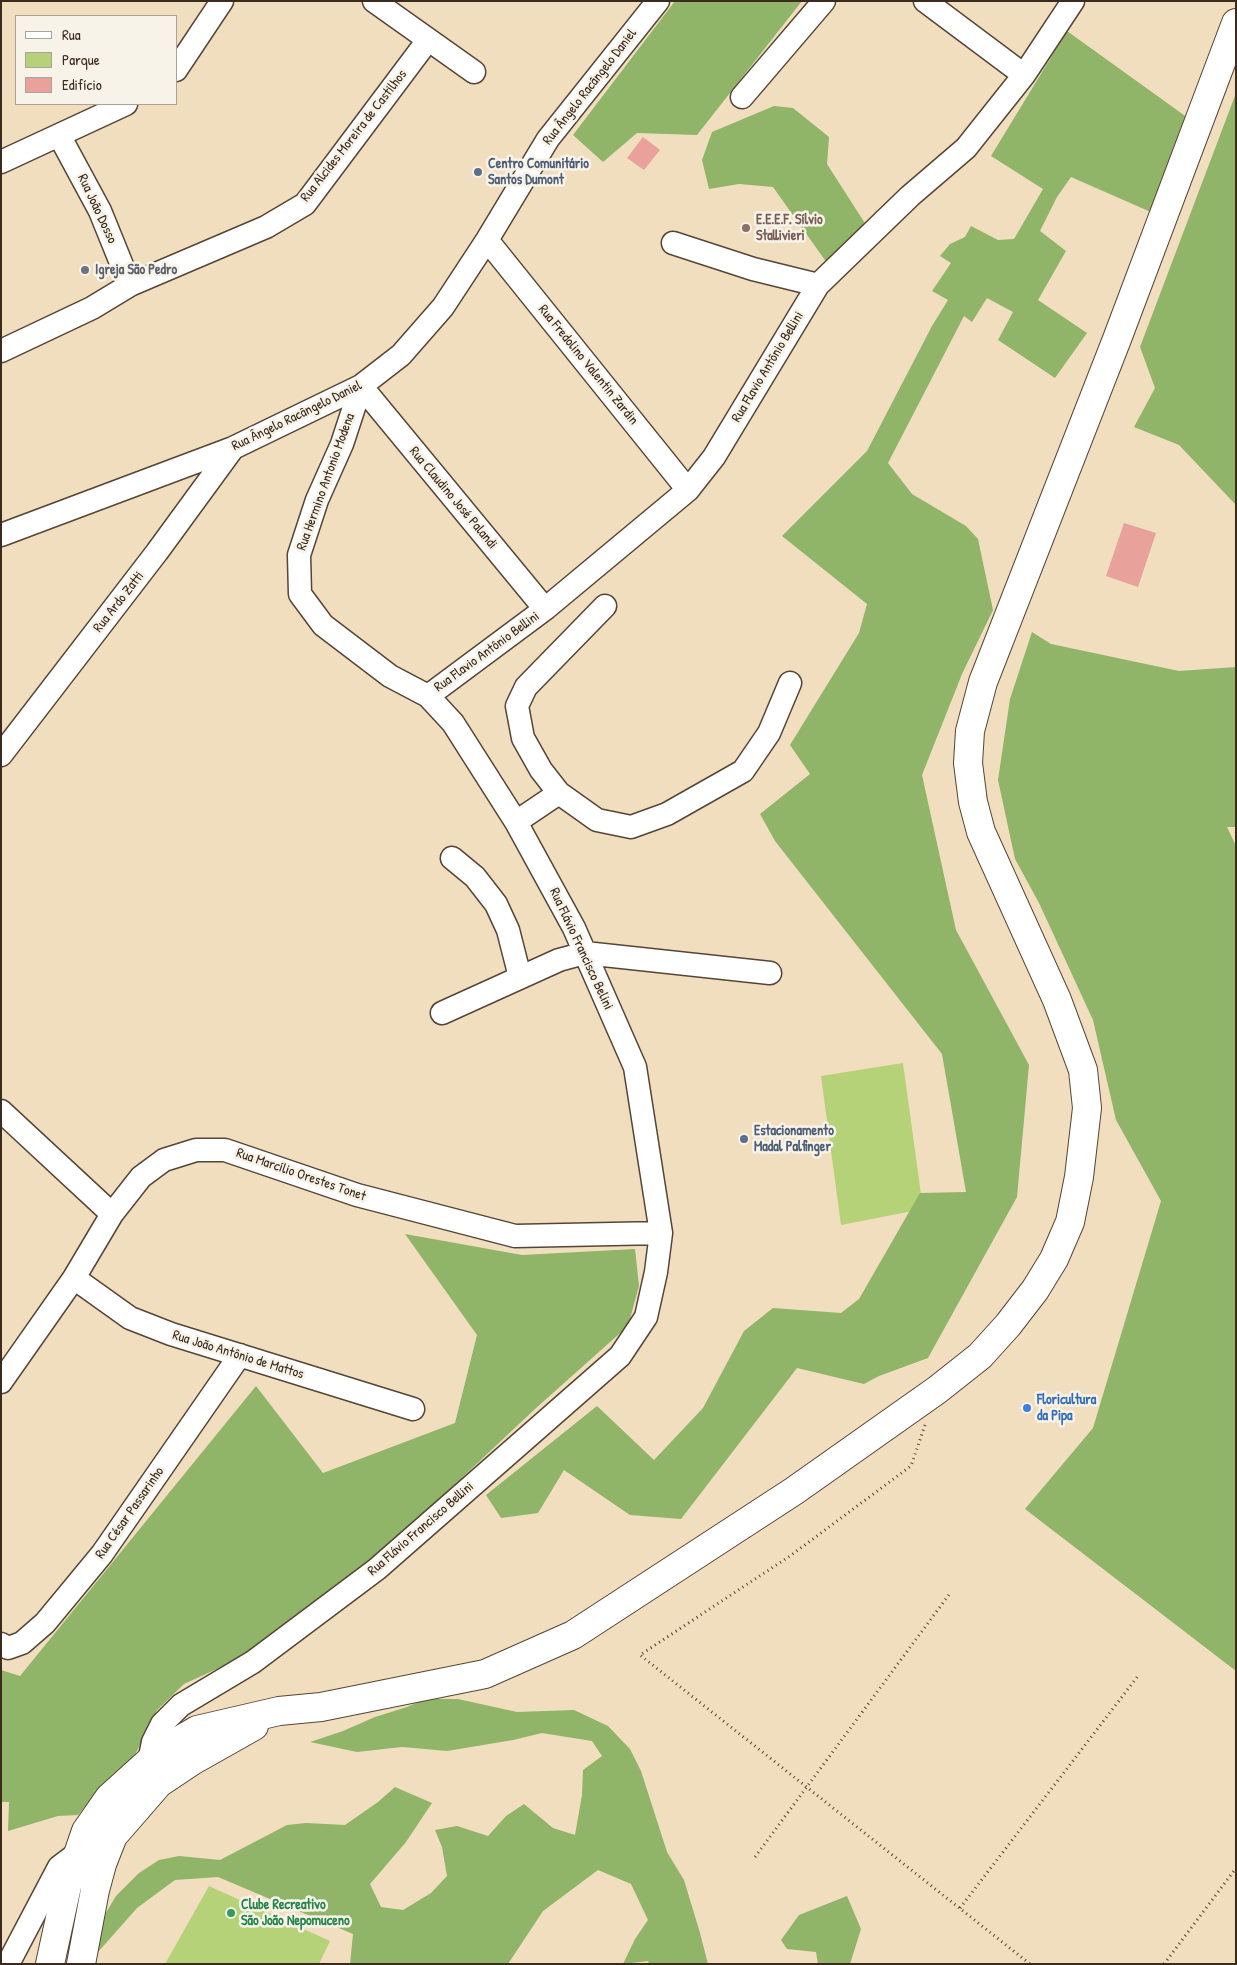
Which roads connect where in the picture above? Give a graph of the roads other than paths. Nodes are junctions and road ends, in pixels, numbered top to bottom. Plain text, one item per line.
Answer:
1 (222, 1) edge
2 (374, 1) edge
3 (824, 1) edge
4 (925, 1) edge
5 (1072, 1) edge
6 (657, 2) edge
7 (1236, 23) edge
8 (428, 40) junction
9 (178, 67) edge
10 (474, 72) dead end
11 (1024, 74) junction
12 (742, 97) dead end
13 (124, 105) edge
14 (60, 135) junction
15 (1, 162) edge
16 (487, 240) junction
17 (673, 243) dead end
18 (130, 285) junction
19 (818, 285) junction
20 (1, 351) edge
21 (361, 386) junction
22 (233, 448) junction
23 (688, 490) junction
24 (1, 535) edge
25 (604, 606) dead end
26 (545, 609) junction
27 (790, 683) dead end
28 (428, 696) junction
29 (1, 755) edge
30 (559, 793) junction
31 (516, 822) junction
32 (452, 858) dead end
33 (585, 954) junction
34 (770, 973) dead end
35 (520, 978) junction
36 (442, 1013) dead end
37 (1, 1111) edge
38 (112, 1214) junction
39 (661, 1232) junction
40 (74, 1278) junction
41 (240, 1355) junction
42 (1, 1382) edge
43 (413, 1409) dead end
44 (1, 1644) edge
45 (279, 1711) junction
46 (148, 1763) junction
47 (151, 1793) junction
48 (90, 1858) junction
49 (20, 1943) junction
50 (50, 1959) edge
51 (8, 1964) edge
52 (81, 1964) edge

1 - 9 street
2 - 8 street
3 - 12 street
4 - 11 street
5 - 11 street, Rua Flavio Antônio Bellini
6 - 16 street, Rua Ângelo Racângelo Daniel
7 - 45 main road
8 - 10 street
8 - 18 street, Rua Alcides Moreira de Castilhos
11 - 19 street, Rua Flavio Antônio Bellini
13 - 14 street
14 - 15 street
14 - 18 street, Rua João Dosso
16 - 21 street, Rua Ângelo Racângelo Daniel
16 - 23 street, Rua Fredolino Valentin Zardin
17 - 19 street
18 - 20 street, Rua Alcides Moreira de Castilhos
19 - 23 street, Rua Flavio Antônio Bellini
21 - 22 street, Rua Ângelo Racângelo Daniel
21 - 26 street, Rua Claudino José Palandi
21 - 28 street, Rua Hermino Antonio Modena
22 - 24 street, Rua Ângelo Racângelo Daniel
22 - 29 street, Rua Ardo Zatti
23 - 26 street, Rua Flavio Antônio Bellini
25 - 30 street
26 - 28 street, Rua Flavio Antônio Bellini
27 - 30 street
28 - 31 street, Rua Flávio Francisco Belini
30 - 31 street
31 - 33 street, Rua Flávio Francisco Belini
32 - 35 street
33 - 34 street
33 - 35 street
33 - 39 street, Rua Flávio Francisco Belini
35 - 36 street
37 - 38 street
38 - 39 street, Rua Marcílio Orestes Tonet
38 - 40 street, Rua Marcílio Orestes Tonet
39 - 46 street, Rua Flávio Francisco Bellini
40 - 41 street, Rua João Antônio de Mattos
40 - 42 street, Rua Marcílio Orestes Tonet
41 - 43 street, Rua João Antônio de Mattos
41 - 44 street, Rua César Passarinho
45 - 46 main road
45 - 47 main road
46 - 47 street, Rua Flávio Francisco Bellini
46 - 48 main road
47 - 48 main road
48 - 49 street
48 - 50 main road
48 - 52 main road
49 - 50 street
49 - 51 street

